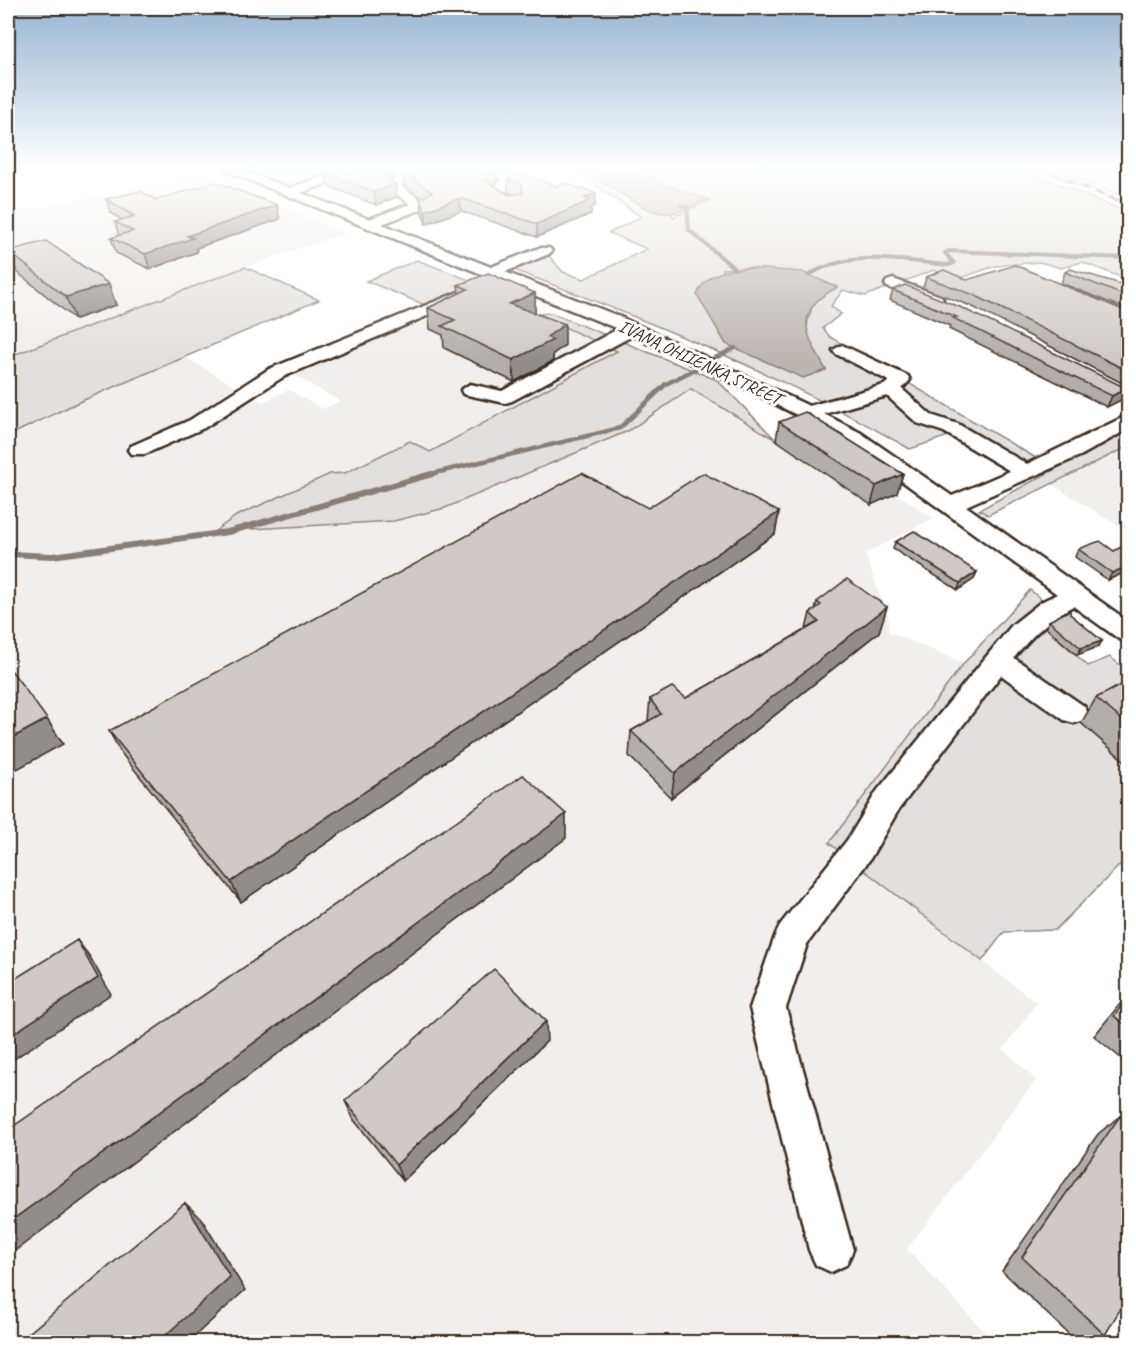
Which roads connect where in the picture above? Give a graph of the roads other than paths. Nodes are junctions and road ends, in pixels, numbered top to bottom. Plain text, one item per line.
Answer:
1 (388, 233) edge
2 (544, 252) dead end
3 (487, 284) junction
4 (893, 284) dead end
5 (955, 308) edge
6 (415, 324) dead end
7 (631, 329) junction
8 (842, 350) dead end
9 (891, 389) junction
10 (470, 390) dead end
11 (806, 412) junction
12 (1128, 422) edge
13 (138, 450) dead end
14 (1026, 472) junction
15 (950, 505) junction
16 (1075, 595) junction
17 (1128, 633) edge
18 (998, 660) junction
19 (1074, 713) dead end
20 (831, 1250) dead end

1 - 3 street, IVANA OHIIENKA STREET
2 - 3 street
3 - 6 street
3 - 7 street, IVANA OHIIENKA STREET
3 - 13 street
4 - 5 street
7 - 10 street
7 - 11 street, IVANA OHIIENKA STREET
8 - 9 street
9 - 11 street
9 - 14 street
11 - 15 street, IVANA OHIIENKA STREET
12 - 14 street
14 - 15 street
15 - 16 street, IVANA OHIIENKA STREET
16 - 17 street, IVANA OHIIENKA STREET
16 - 18 street
18 - 19 street
18 - 20 street

